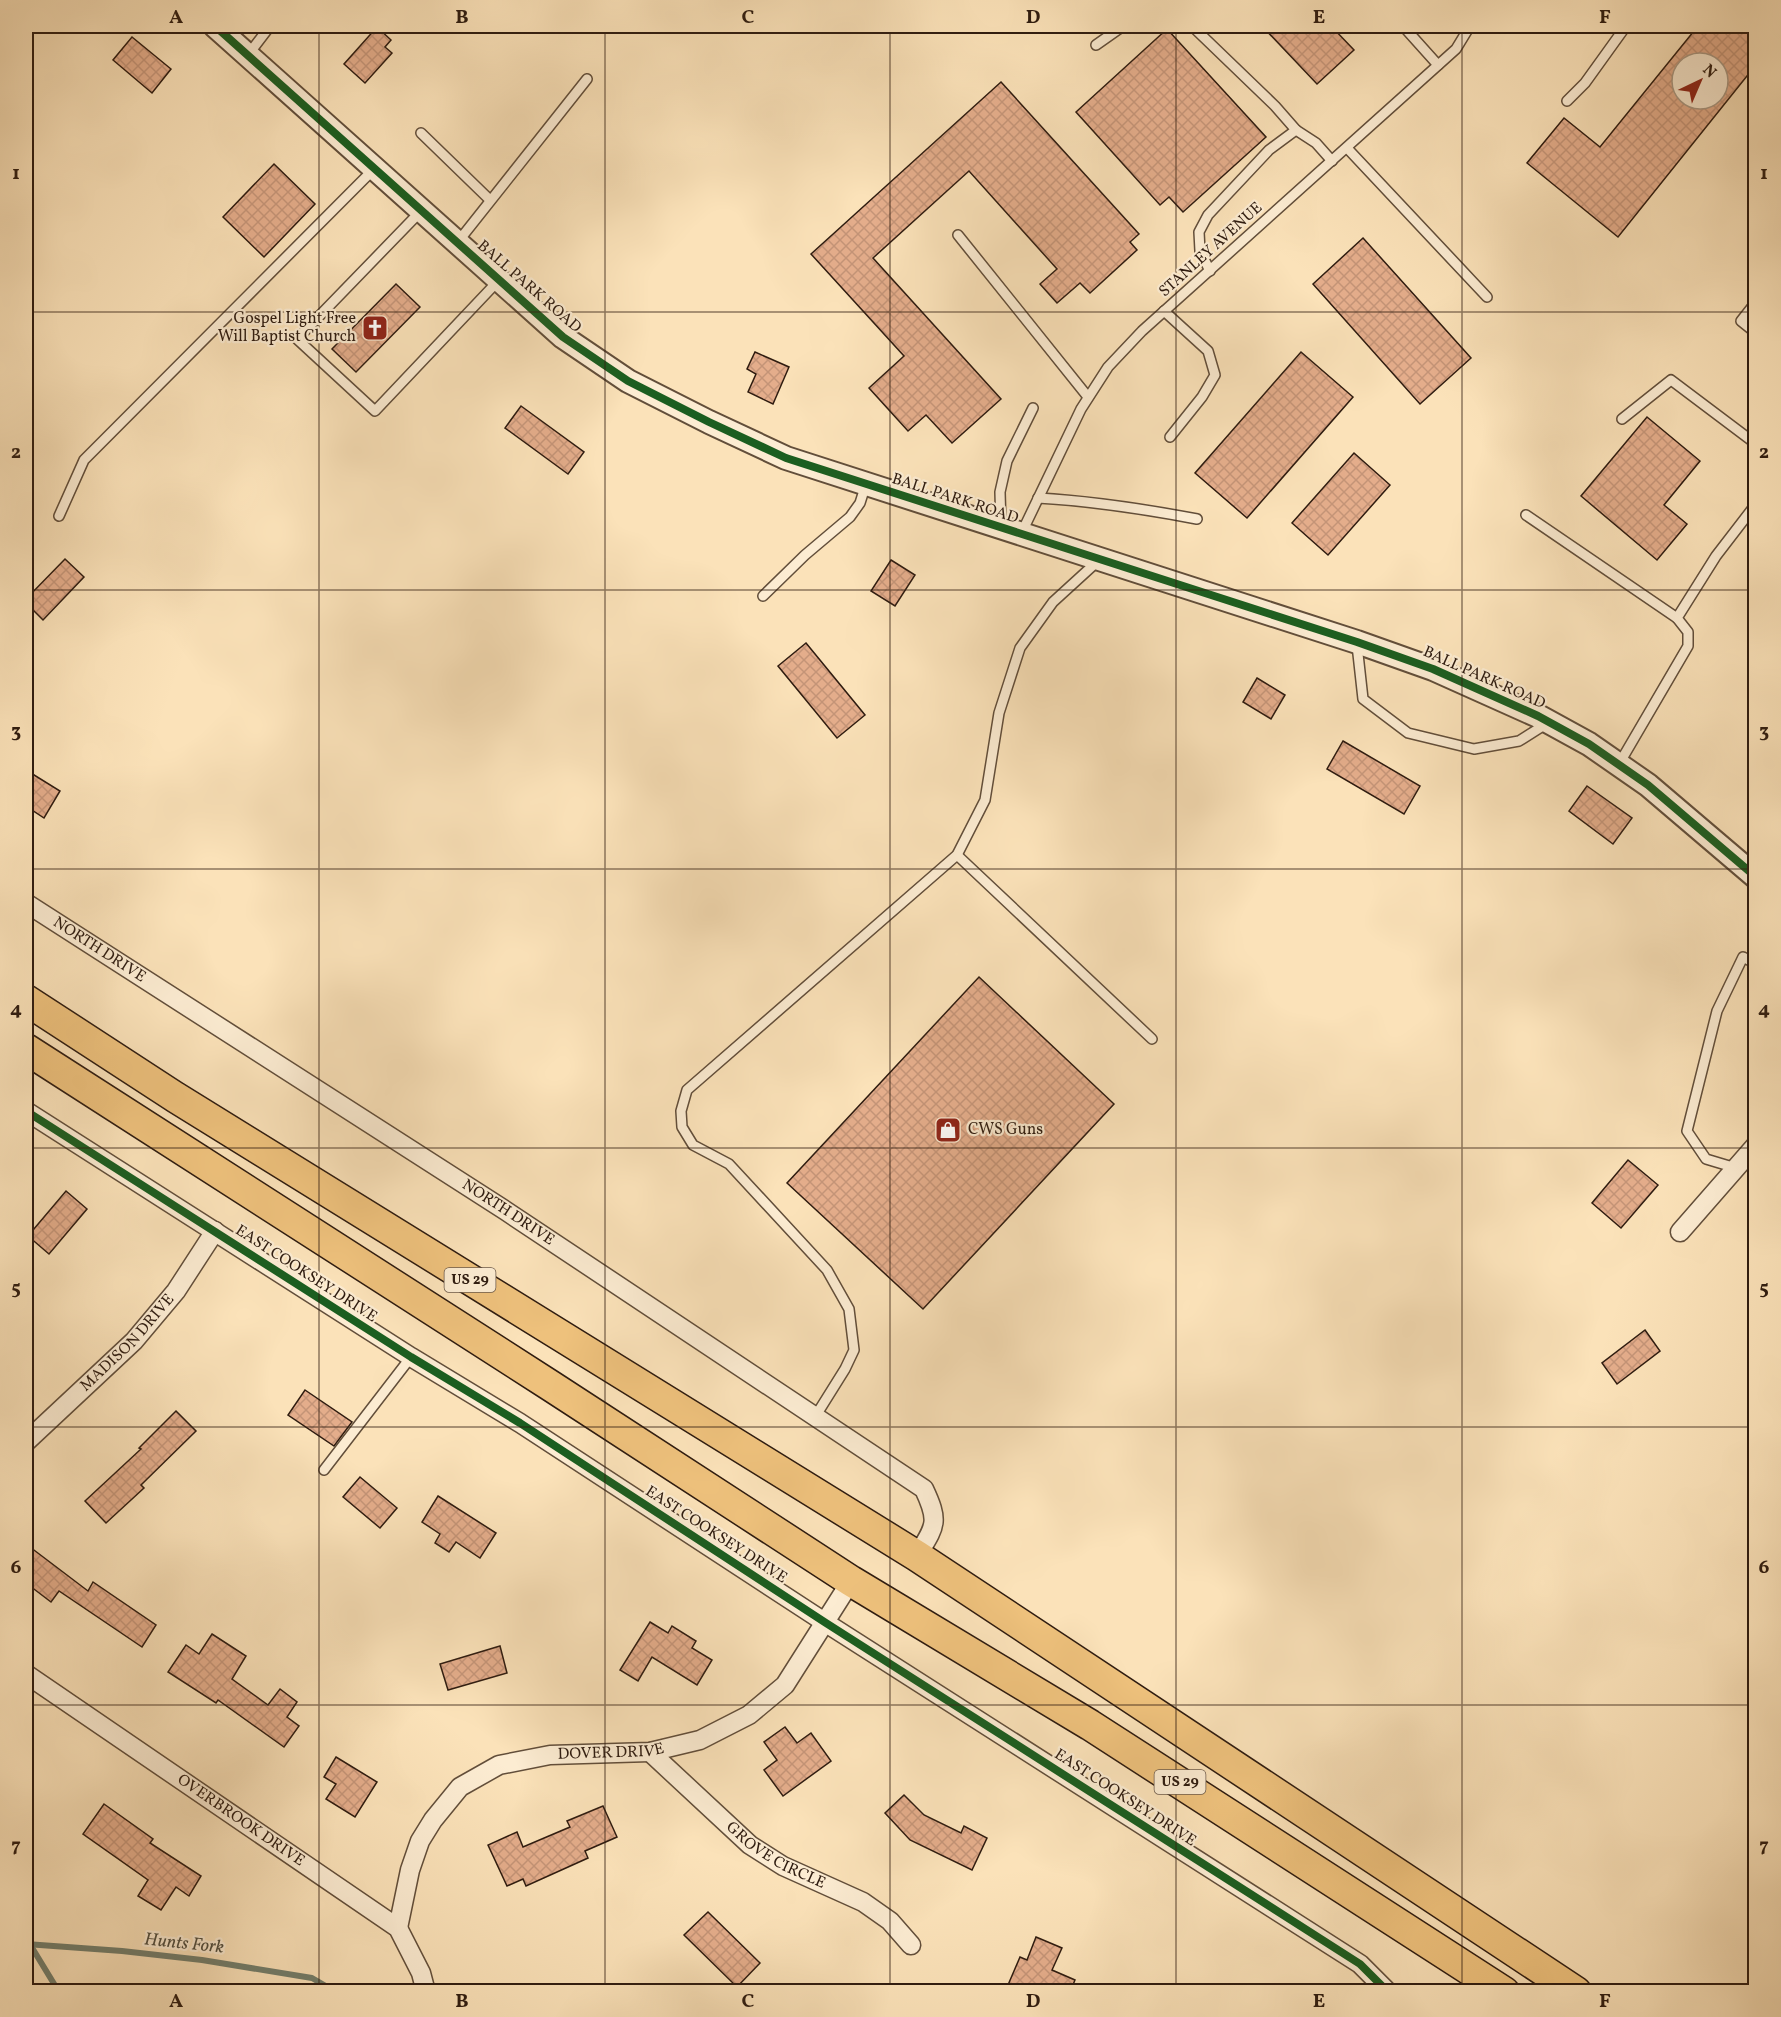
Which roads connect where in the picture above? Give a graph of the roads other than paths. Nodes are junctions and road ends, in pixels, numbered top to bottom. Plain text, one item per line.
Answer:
1 (215, 26) edge
2 (270, 26) edge
3 (1123, 26) edge
4 (1192, 26) edge
5 (1403, 26) edge
6 (1470, 26) edge
7 (1626, 26) edge
8 (1096, 45) dead end
9 (248, 55) junction
10 (1438, 65) junction
11 (587, 79) dead end
12 (1567, 101) dead end
13 (1296, 130) junction
14 (421, 132) dead end
15 (1347, 148) junction
16 (1332, 161) junction
17 (374, 170) junction
18 (490, 201) junction
19 (421, 211) junction
20 (958, 235) dead end
21 (457, 243) junction
22 (1210, 271) junction
23 (499, 280) junction
24 (1487, 297) dead end
25 (1755, 302) edge
26 (1164, 312) junction
27 (1755, 333) edge
28 (1088, 398) junction
29 (1033, 408) dead end
30 (1622, 419) dead end
31 (1170, 437) dead end
32 (1755, 444) edge
33 (866, 484) junction
34 (1038, 498) junction
35 (1755, 504) edge
36 (59, 516) dead end
37 (1526, 516) dead end
38 (1197, 519) dead end
39 (1011, 531) junction
40 (1099, 560) junction
41 (763, 596) dead end
42 (1677, 618) junction
43 (1357, 642) junction
44 (1549, 722) junction
45 (1619, 764) junction
46 (957, 855) junction
47 (1755, 878) edge
48 (26, 903) edge
49 (1755, 964) edge
50 (26, 1000) edge
51 (1152, 1039) dead end
52 (26, 1049) edge
53 (26, 1111) edge
54 (1755, 1145) edge
55 (1736, 1168) junction
56 (215, 1231) junction
57 (1680, 1232) dead end
58 (411, 1357) junction
59 (815, 1417) junction
60 (26, 1442) edge
61 (324, 1470) dead end
62 (917, 1556) junction
63 (851, 1581) junction
64 (826, 1623) junction
65 (26, 1674) edge
66 (650, 1752) junction
67 (398, 1928) junction
68 (911, 1945) dead end
69 (1385, 1991) edge
70 (426, 1992) edge
71 (1504, 1992) edge
72 (1576, 1992) edge

1 - 9 street, BALL PARK ROAD
2 - 9 lane
3 - 8 lane
4 - 13 lane
5 - 10 lane
6 - 10 lane, STANLEY AVENUE
7 - 12 lane
9 - 17 street, BALL PARK ROAD
10 - 15 lane, STANLEY AVENUE
11 - 18 lane
13 - 16 lane
13 - 22 lane
14 - 18 lane
15 - 16 lane, STANLEY AVENUE
15 - 24 lane
16 - 22 lane, STANLEY AVENUE
17 - 19 street, BALL PARK ROAD
17 - 36 lane
18 - 21 lane
19 - 21 street, BALL PARK ROAD
19 - 23 lane
20 - 28 lane
21 - 23 street, BALL PARK ROAD
22 - 26 lane, STANLEY AVENUE
23 - 33 street, BALL PARK ROAD
25 - 27 lane
26 - 28 lane, STANLEY AVENUE
26 - 31 lane
28 - 34 lane, STANLEY AVENUE
29 - 39 lane
30 - 32 lane
33 - 39 street, BALL PARK ROAD
33 - 41 lane
34 - 38 lane
34 - 39 lane, STANLEY AVENUE
35 - 42 lane
37 - 42 lane
39 - 40 street, BALL PARK ROAD
40 - 43 street, BALL PARK ROAD
40 - 46 lane
42 - 45 lane
43 - 44 street, BALL PARK ROAD
43 - 44 lane
44 - 45 street, BALL PARK ROAD
45 - 47 street, BALL PARK ROAD
46 - 51 lane
46 - 59 lane
48 - 59 street, NORTH DRIVE
49 - 55 lane
50 - 62 highway, US 29
52 - 63 highway, US 29
53 - 56 street, EAST COOKSEY DRIVE
54 - 55 street
55 - 57 street
56 - 58 street, EAST COOKSEY DRIVE
56 - 60 street, MADISON DRIVE
58 - 61 lane
58 - 64 street, EAST COOKSEY DRIVE
59 - 62 street, NORTH DRIVE
62 - 72 highway, US 29
63 - 64 street, DOVER DRIVE
63 - 71 highway, US 29
64 - 66 street, DOVER DRIVE
64 - 69 street, EAST COOKSEY DRIVE
65 - 67 street, OVERBROOK DRIVE
66 - 67 street, DOVER DRIVE
66 - 68 street, GROVE CIRCLE
67 - 70 street, OVERBROOK DRIVE

